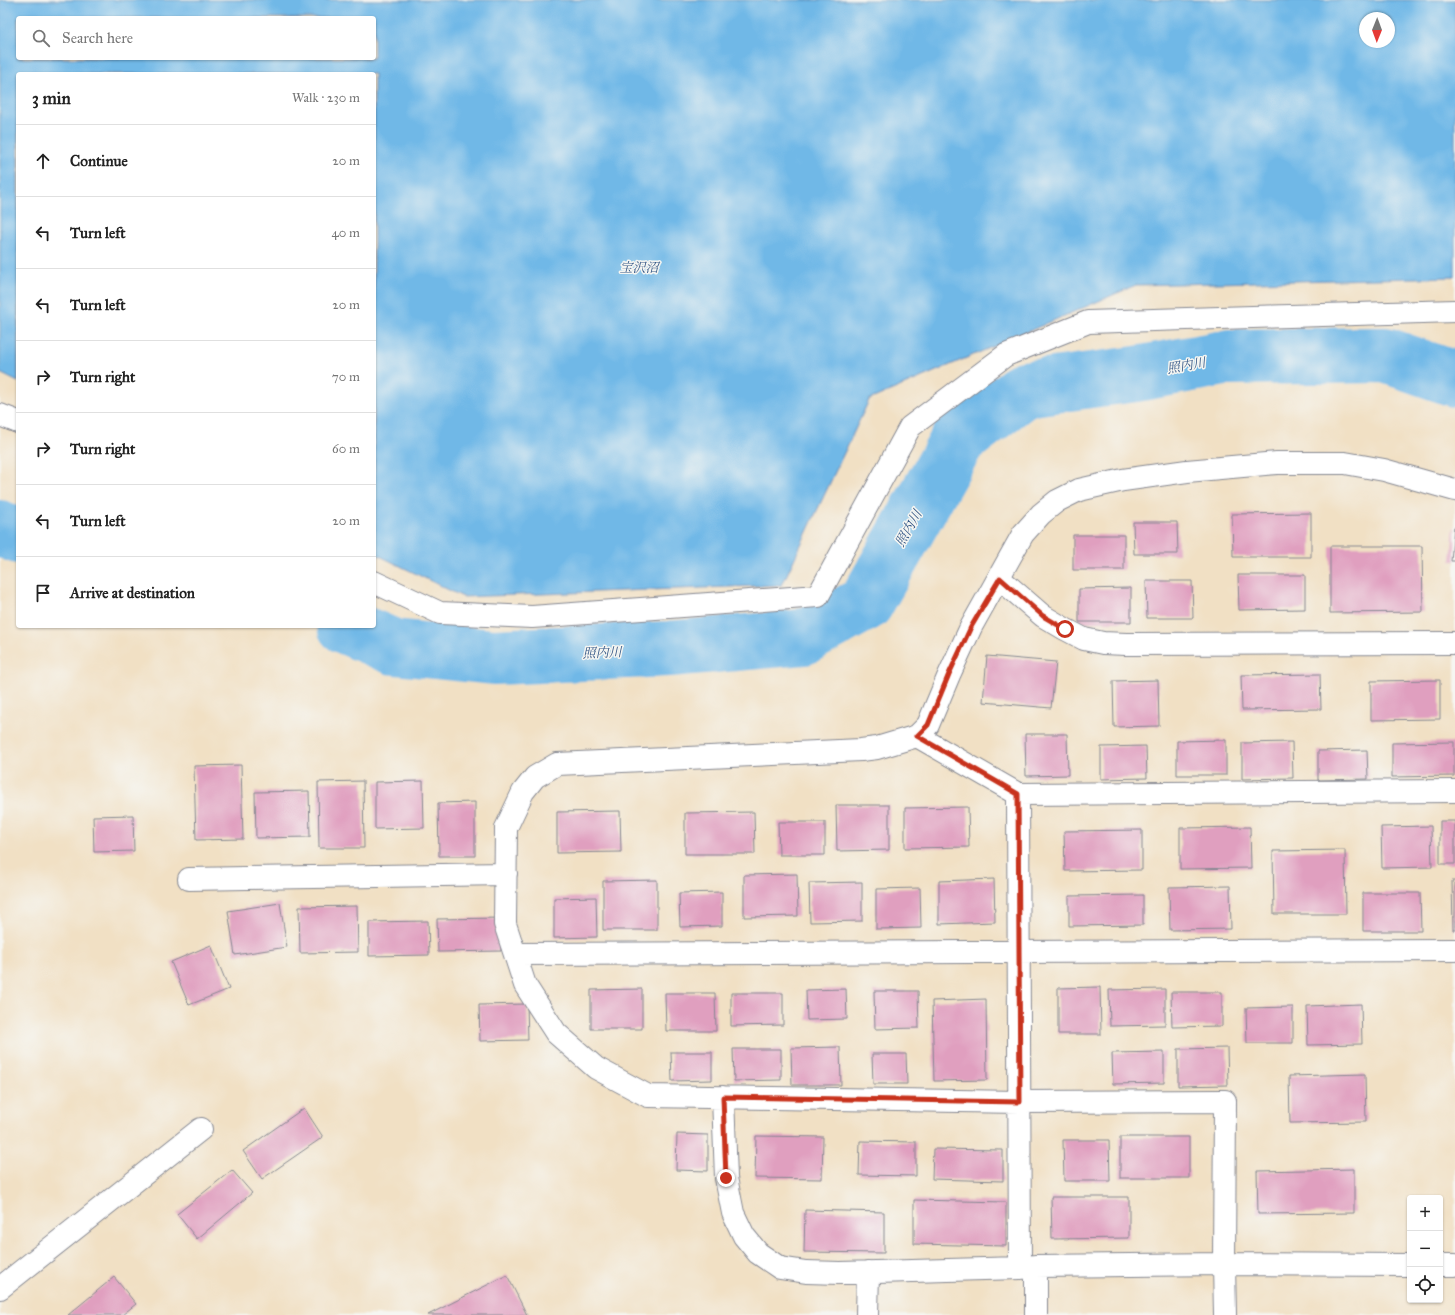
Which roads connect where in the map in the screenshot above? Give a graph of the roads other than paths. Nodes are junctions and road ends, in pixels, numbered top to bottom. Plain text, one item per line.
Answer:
1 (1455, 311) edge
2 (0, 415) edge
3 (16, 421) edge
4 (1455, 490) edge
5 (1000, 578) junction
6 (376, 583) edge
7 (1455, 643) edge
8 (917, 736) junction
9 (1455, 791) edge
10 (1018, 794) junction
11 (506, 874) junction
12 (189, 879) dead end
13 (1455, 950) edge
14 (1019, 952) junction
15 (515, 954) junction
16 (723, 1097) junction
17 (1020, 1102) junction
18 (201, 1129) dead end
19 (1224, 1264) junction
20 (1407, 1265) edge
21 (1443, 1265) edge
22 (1455, 1265) edge
23 (1028, 1267) junction
24 (868, 1272) junction
25 (0, 1288) edge
26 (867, 1315) edge
27 (1036, 1315) edge
28 (1225, 1315) edge

1 - 6 street
2 - 3 street
4 - 5 street
5 - 7 street
5 - 8 street
8 - 10 street
8 - 11 street
9 - 10 street
10 - 14 street
11 - 12 street
11 - 15 street
13 - 14 street
14 - 15 street
14 - 17 street
15 - 16 street
16 - 17 street
16 - 24 street
17 - 19 street
17 - 23 street
18 - 25 street
19 - 20 street
19 - 23 street
19 - 28 street
21 - 22 street
23 - 24 street
23 - 27 street
24 - 26 street

